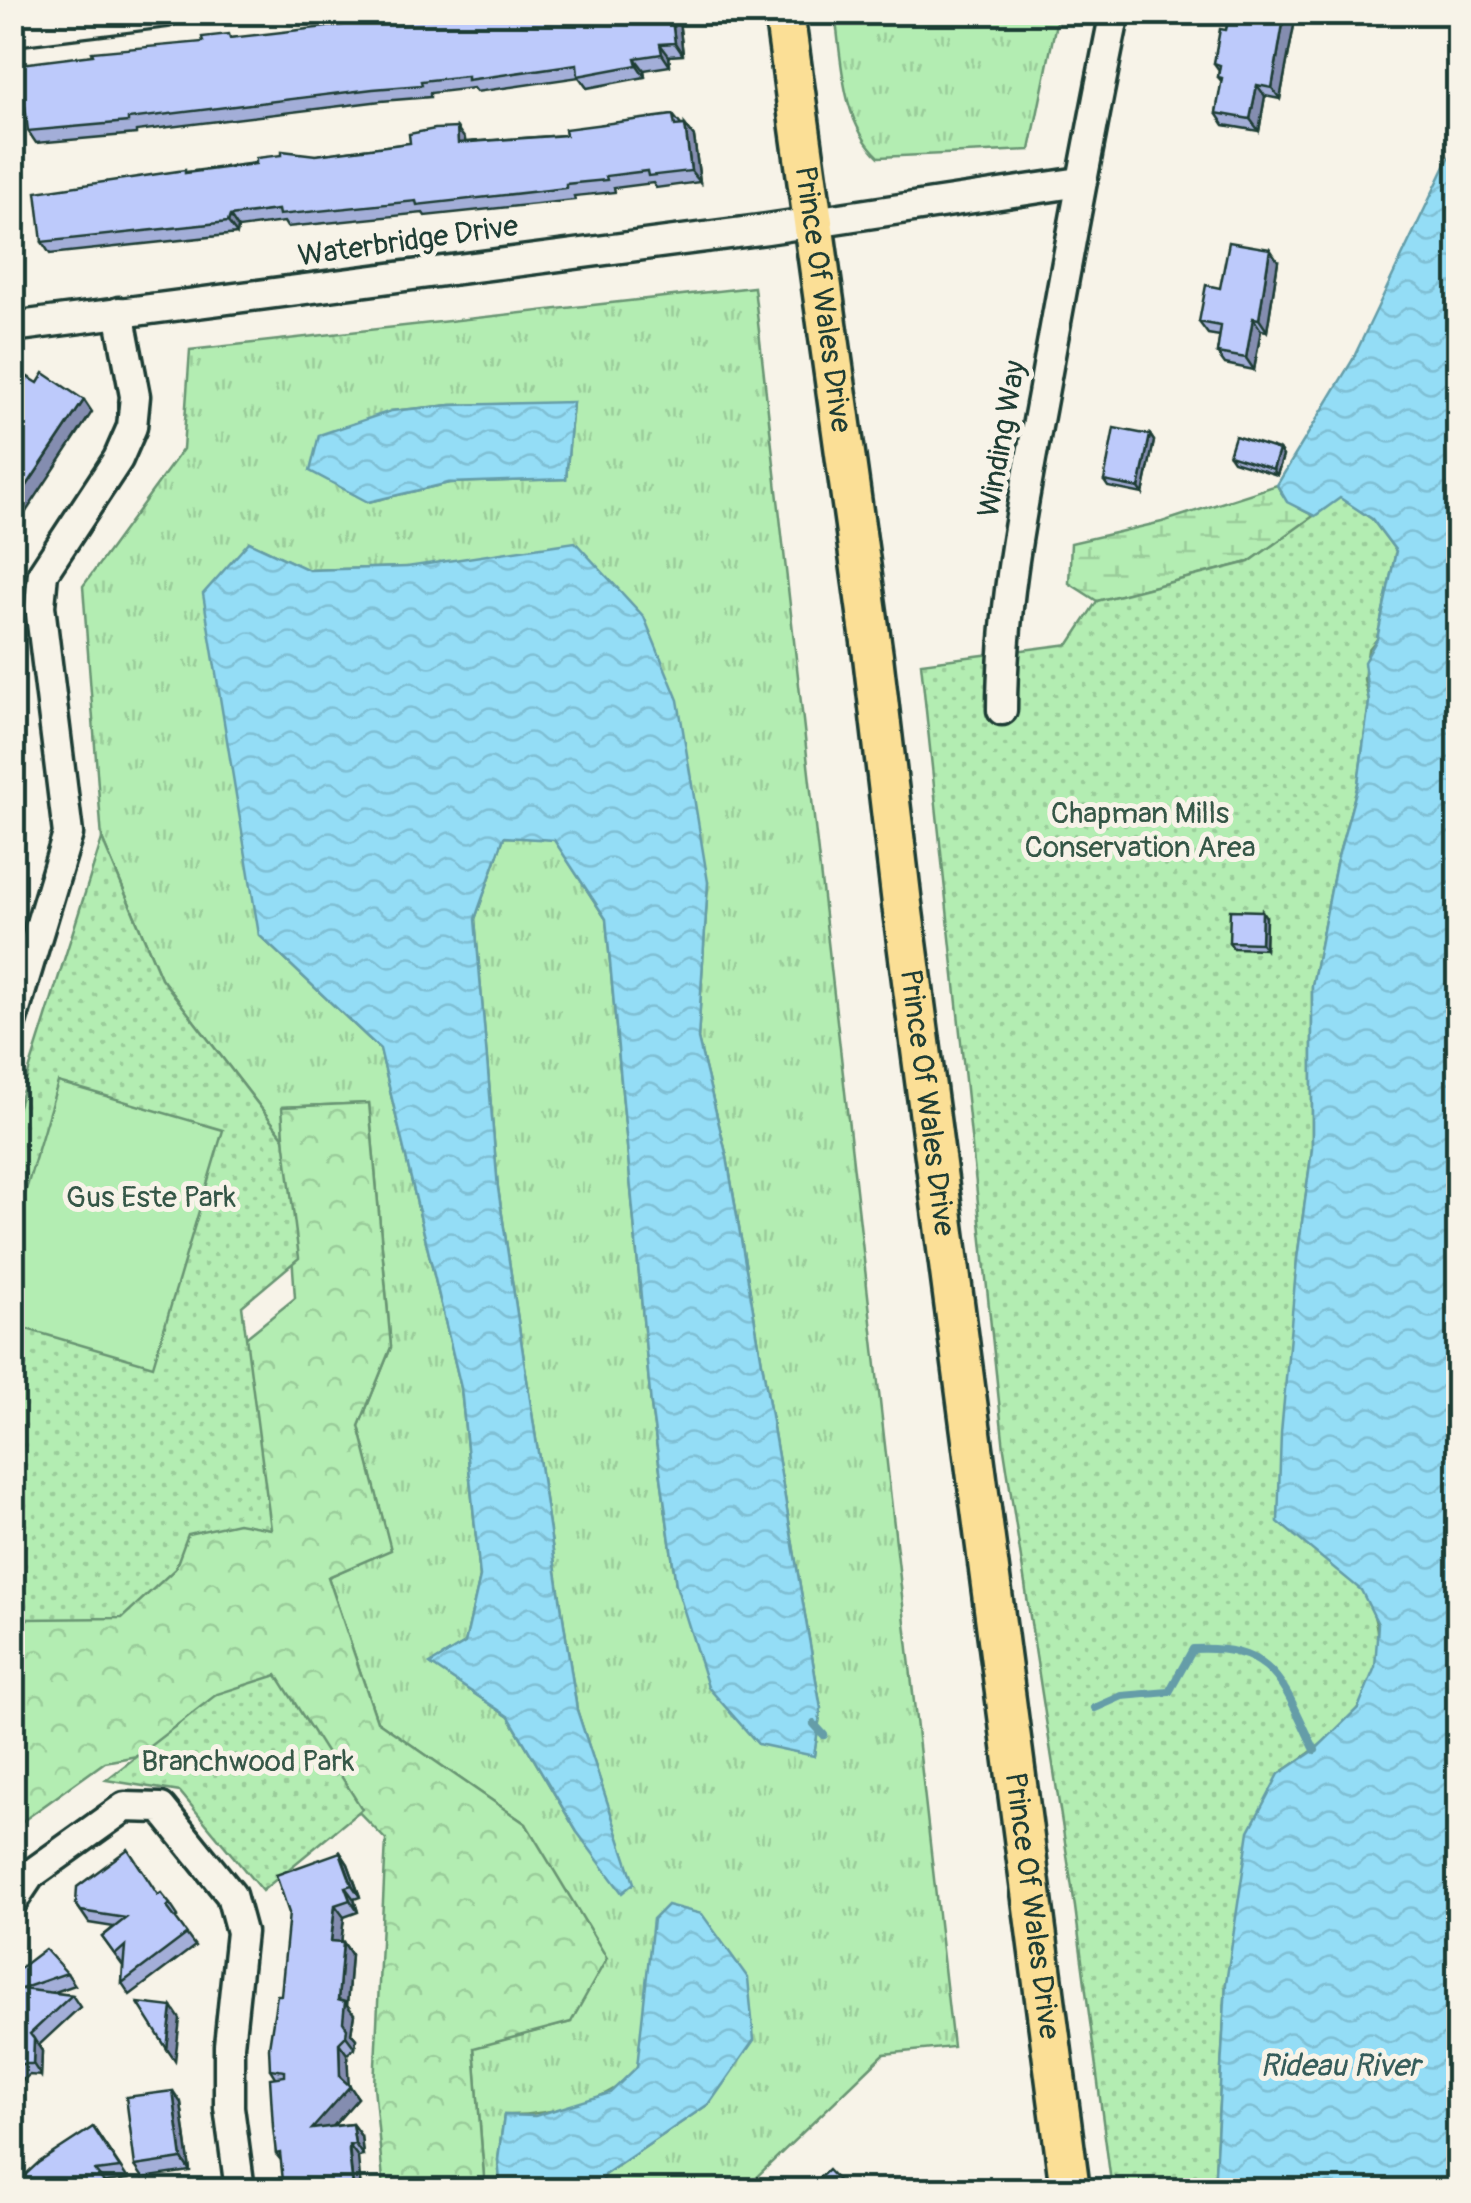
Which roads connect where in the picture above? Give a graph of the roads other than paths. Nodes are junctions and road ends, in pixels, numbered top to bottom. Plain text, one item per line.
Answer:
1 (784, 12) edge
2 (1115, 12) edge
3 (154, 13) edge
4 (12, 31) edge
5 (1080, 182) junction
6 (812, 222) junction
7 (120, 312) junction
8 (12, 326) edge
9 (1002, 710) dead end
10 (12, 1020) edge
11 (12, 1902) edge
12 (240, 2190) edge
13 (1070, 2190) edge

1 - 6 main road, Prince Of Wales Drive
2 - 5 street, Winding Way
3 - 4 street
5 - 6 street
5 - 9 street, Winding Way
6 - 7 street, Waterbridge Drive
6 - 13 main road, Prince Of Wales Drive
7 - 8 street, Waterbridge Drive
7 - 10 street
11 - 12 street

